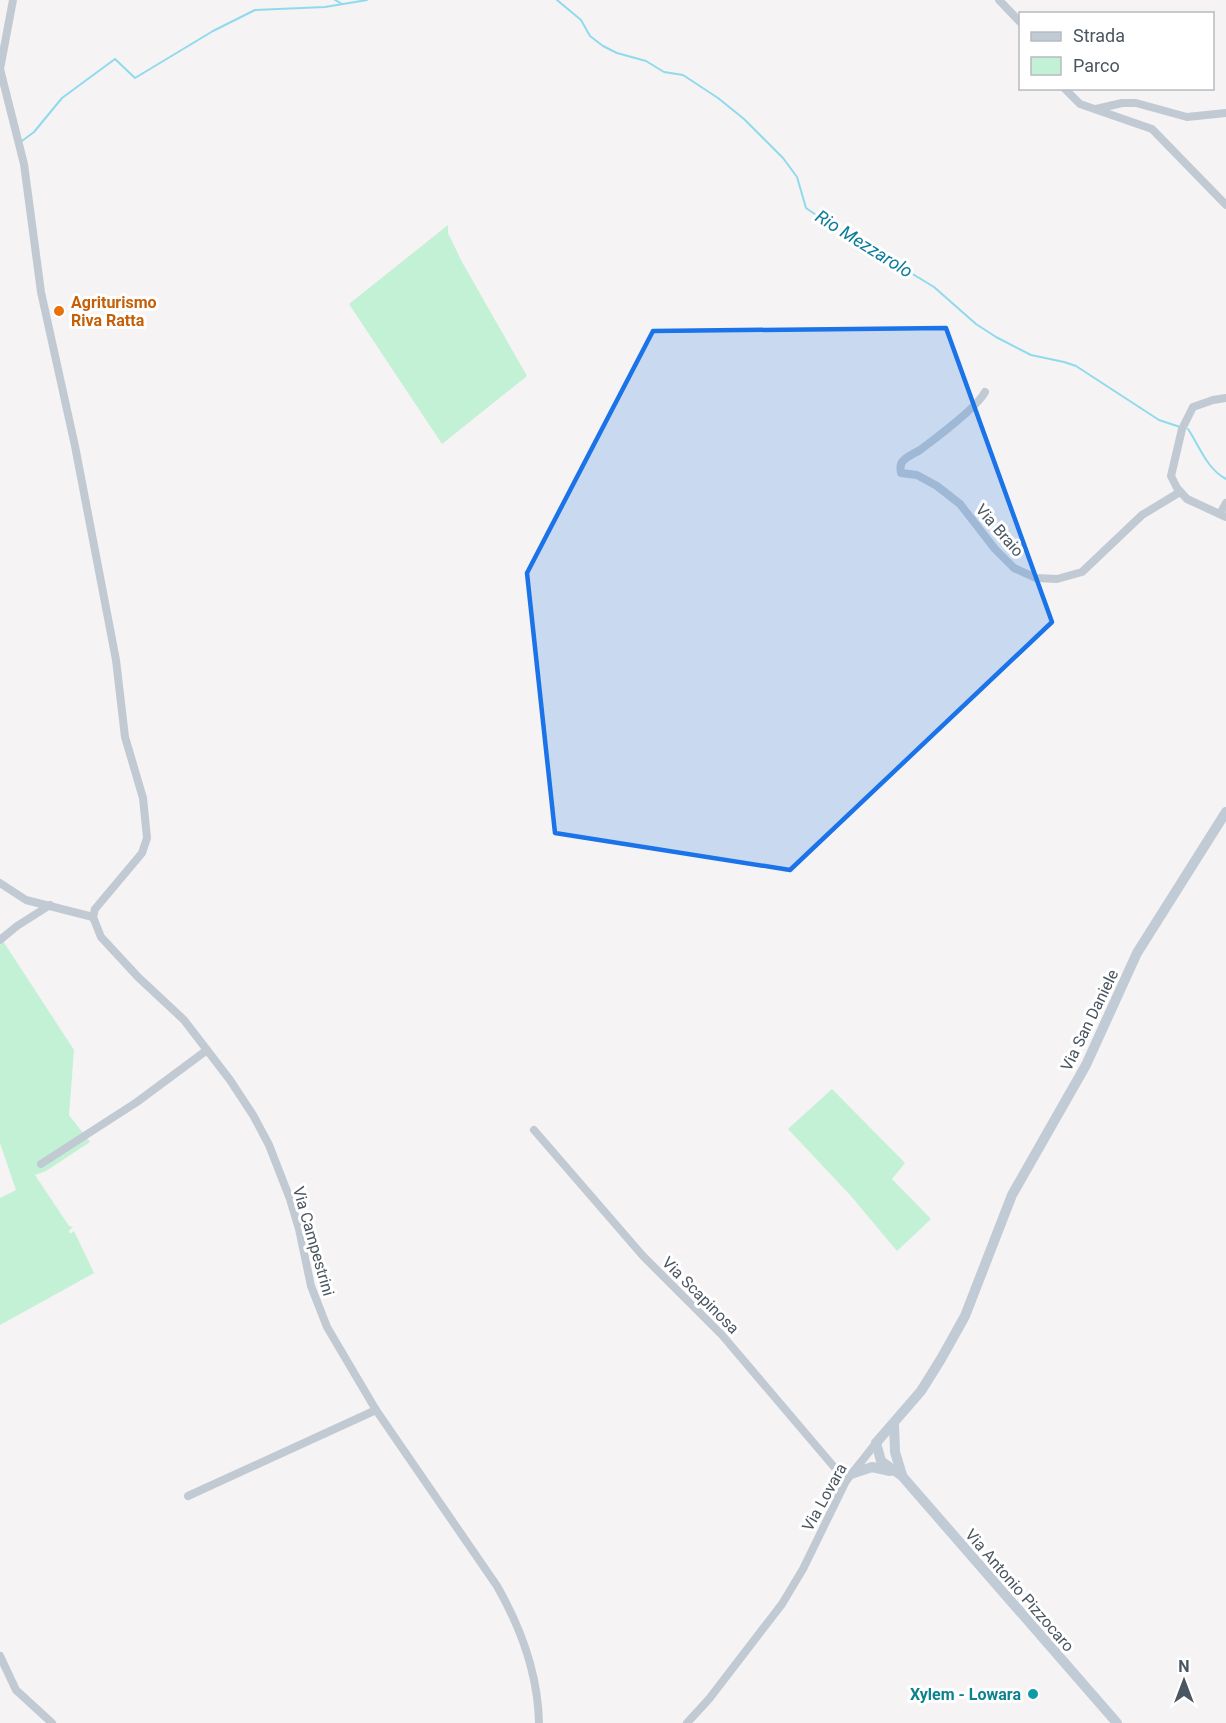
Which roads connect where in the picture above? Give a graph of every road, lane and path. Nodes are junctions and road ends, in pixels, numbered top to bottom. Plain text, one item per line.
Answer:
1 (13, 0) edge
2 (999, 0) edge
3 (1019, 21) edge
4 (0, 69) edge
5 (1066, 90) edge
6 (1095, 109) junction
7 (1226, 113) edge
8 (1226, 205) edge
9 (985, 392) dead end
10 (1226, 398) edge
11 (1180, 492) junction
12 (1226, 503) edge
13 (1223, 516) edge
14 (1226, 812) edge
15 (0, 883) edge
16 (50, 905) junction
17 (93, 917) junction
18 (0, 940) edge
19 (207, 1050) junction
20 (534, 1131) dead end
21 (41, 1164) dead end
22 (992, 1247) joint
23 (376, 1410) junction
24 (894, 1424) junction
25 (876, 1443) junction
26 (895, 1452) junction
27 (902, 1476) junction
28 (849, 1477) junction
29 (188, 1496) dead end
30 (0, 1656) edge
31 (52, 1723) edge
32 (539, 1723) edge
33 (687, 1723) edge
34 (1116, 1723) edge

1 - 4 street
2 - 3 street
4 - 17 street
5 - 6 street
6 - 7 street
6 - 8 street
9 - 11 street, Via Braio
10 - 11 street
11 - 13 street
12 - 13 street
14 - 22 street, Via San Daniele
15 - 16 street
16 - 17 street
16 - 18 street
17 - 19 street, Via Campestrini
19 - 21 street
19 - 23 street, Via Campestrini
20 - 28 street, Via Scapinosa
22 - 24 street, Via Lovara
23 - 29 street
23 - 32 street, Via Campestrini
24 - 25 street, Via Lovara
24 - 26 street, Via Antonio Pizzocaro
25 - 26 street
25 - 27 street, Via Antonio Pizzocaro
25 - 28 street, Via Lovara
26 - 27 street, Via Antonio Pizzocaro
27 - 28 street
27 - 34 street, Via Antonio Pizzocaro
28 - 33 street, Via Lovara
30 - 31 street

